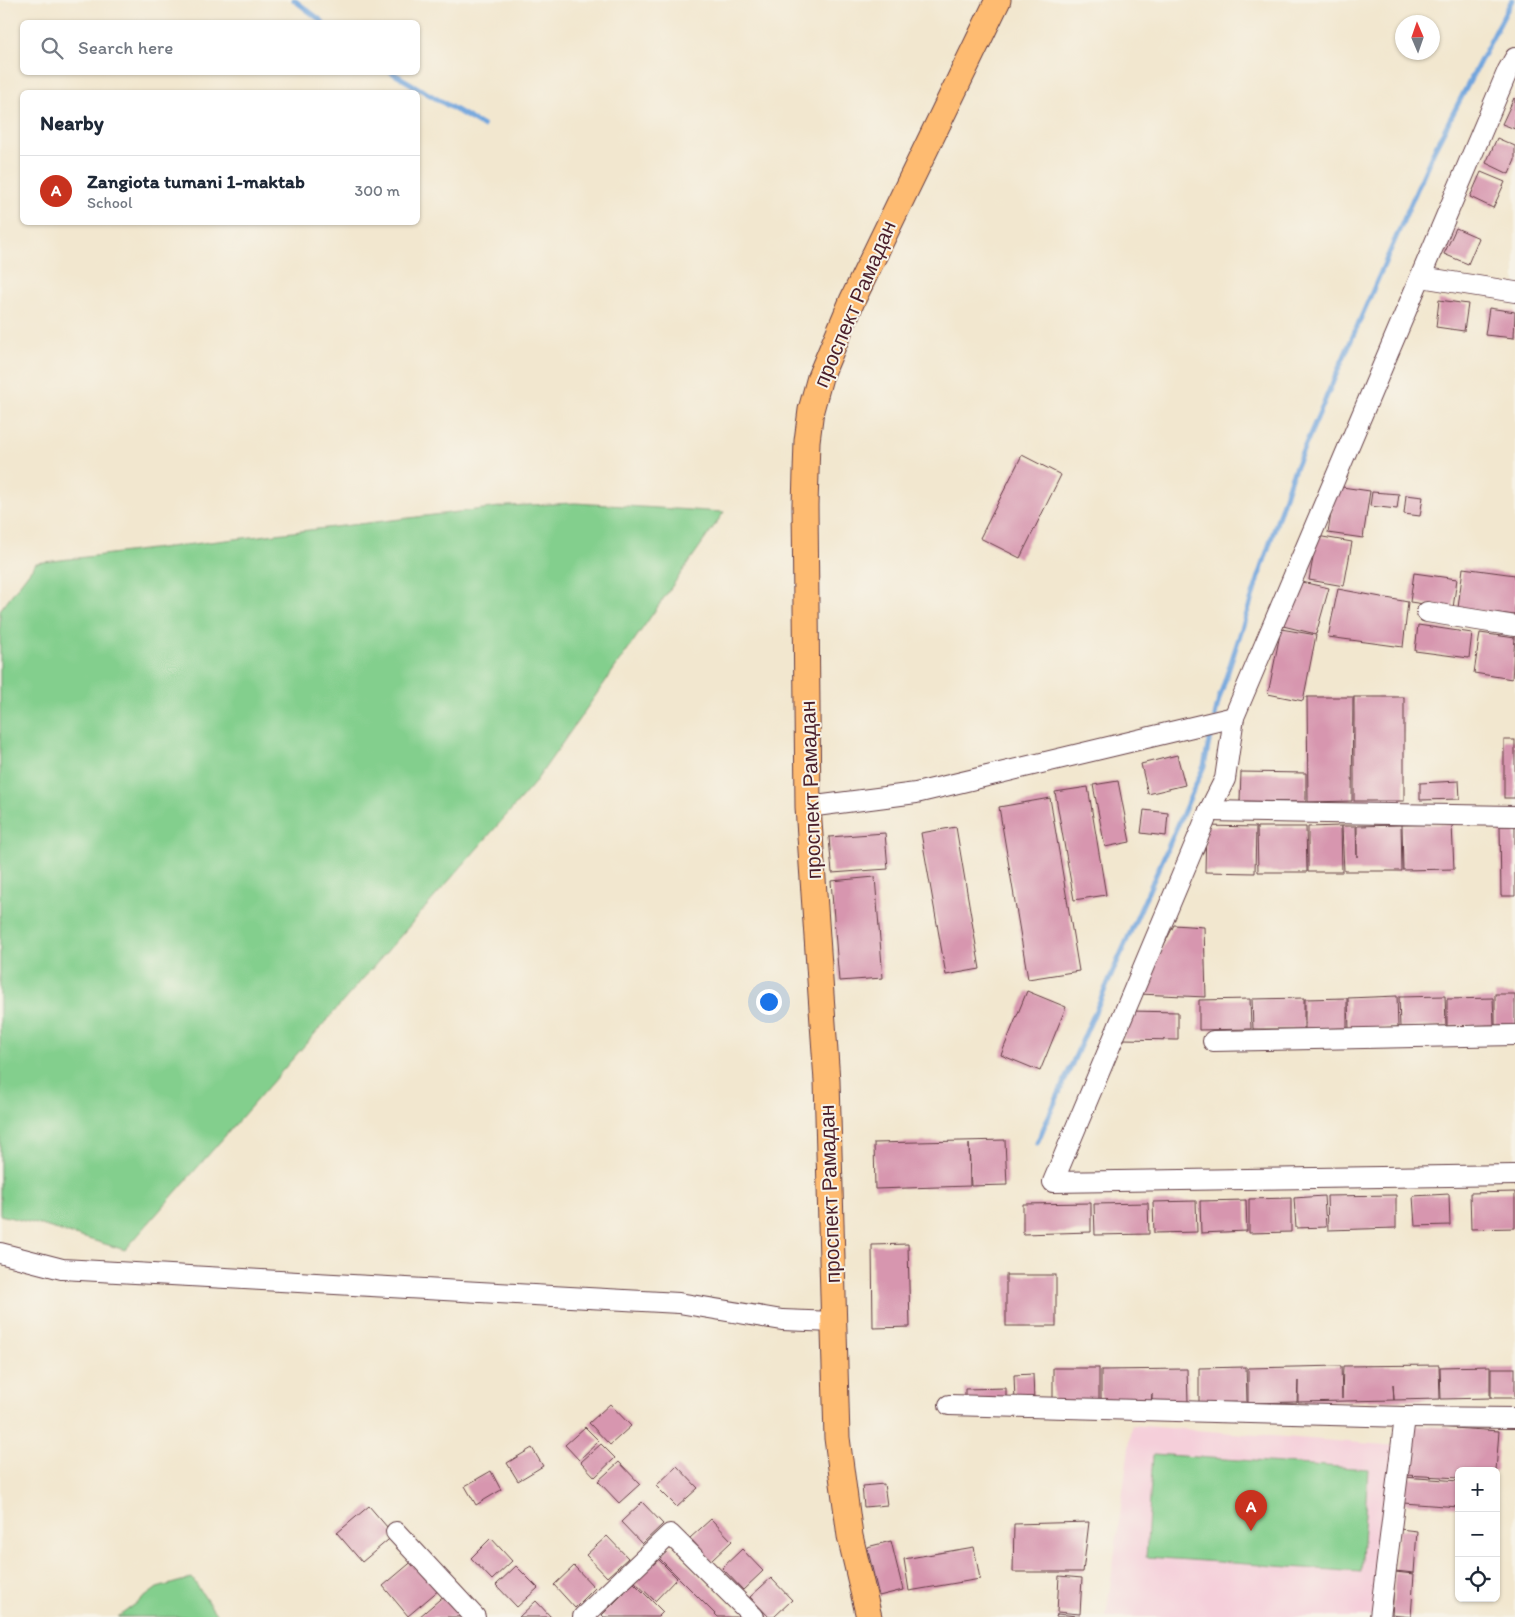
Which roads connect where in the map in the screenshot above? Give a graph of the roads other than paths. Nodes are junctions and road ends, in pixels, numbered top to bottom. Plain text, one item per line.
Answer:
1 (998, 0) edge
2 (1515, 58) edge
3 (1421, 278) junction
4 (1515, 292) edge
5 (1427, 612) dead end
6 (1515, 626) edge
7 (1227, 719) junction
8 (808, 807) junction
9 (1209, 811) junction
10 (1515, 816) edge
11 (1515, 1035) edge
12 (1213, 1041) dead end
13 (1515, 1175) edge
14 (0, 1253) edge
15 (834, 1322) junction
16 (949, 1405) dead end
17 (1405, 1418) junction
18 (1515, 1418) edge
19 (396, 1532) dead end
20 (475, 1617) edge
21 (584, 1617) edge
22 (754, 1617) edge
23 (870, 1617) edge
24 (1380, 1617) edge

1 - 8 main road, проспект Рамадан
2 - 3 street
3 - 4 street
3 - 7 street
5 - 6 street
7 - 8 street
7 - 9 street
8 - 15 main road, проспект Рамадан
9 - 10 street
9 - 13 street
11 - 12 street
14 - 15 street
15 - 23 main road, проспект Рамадан
16 - 17 street
17 - 18 street
17 - 24 street
19 - 20 street
21 - 22 street

